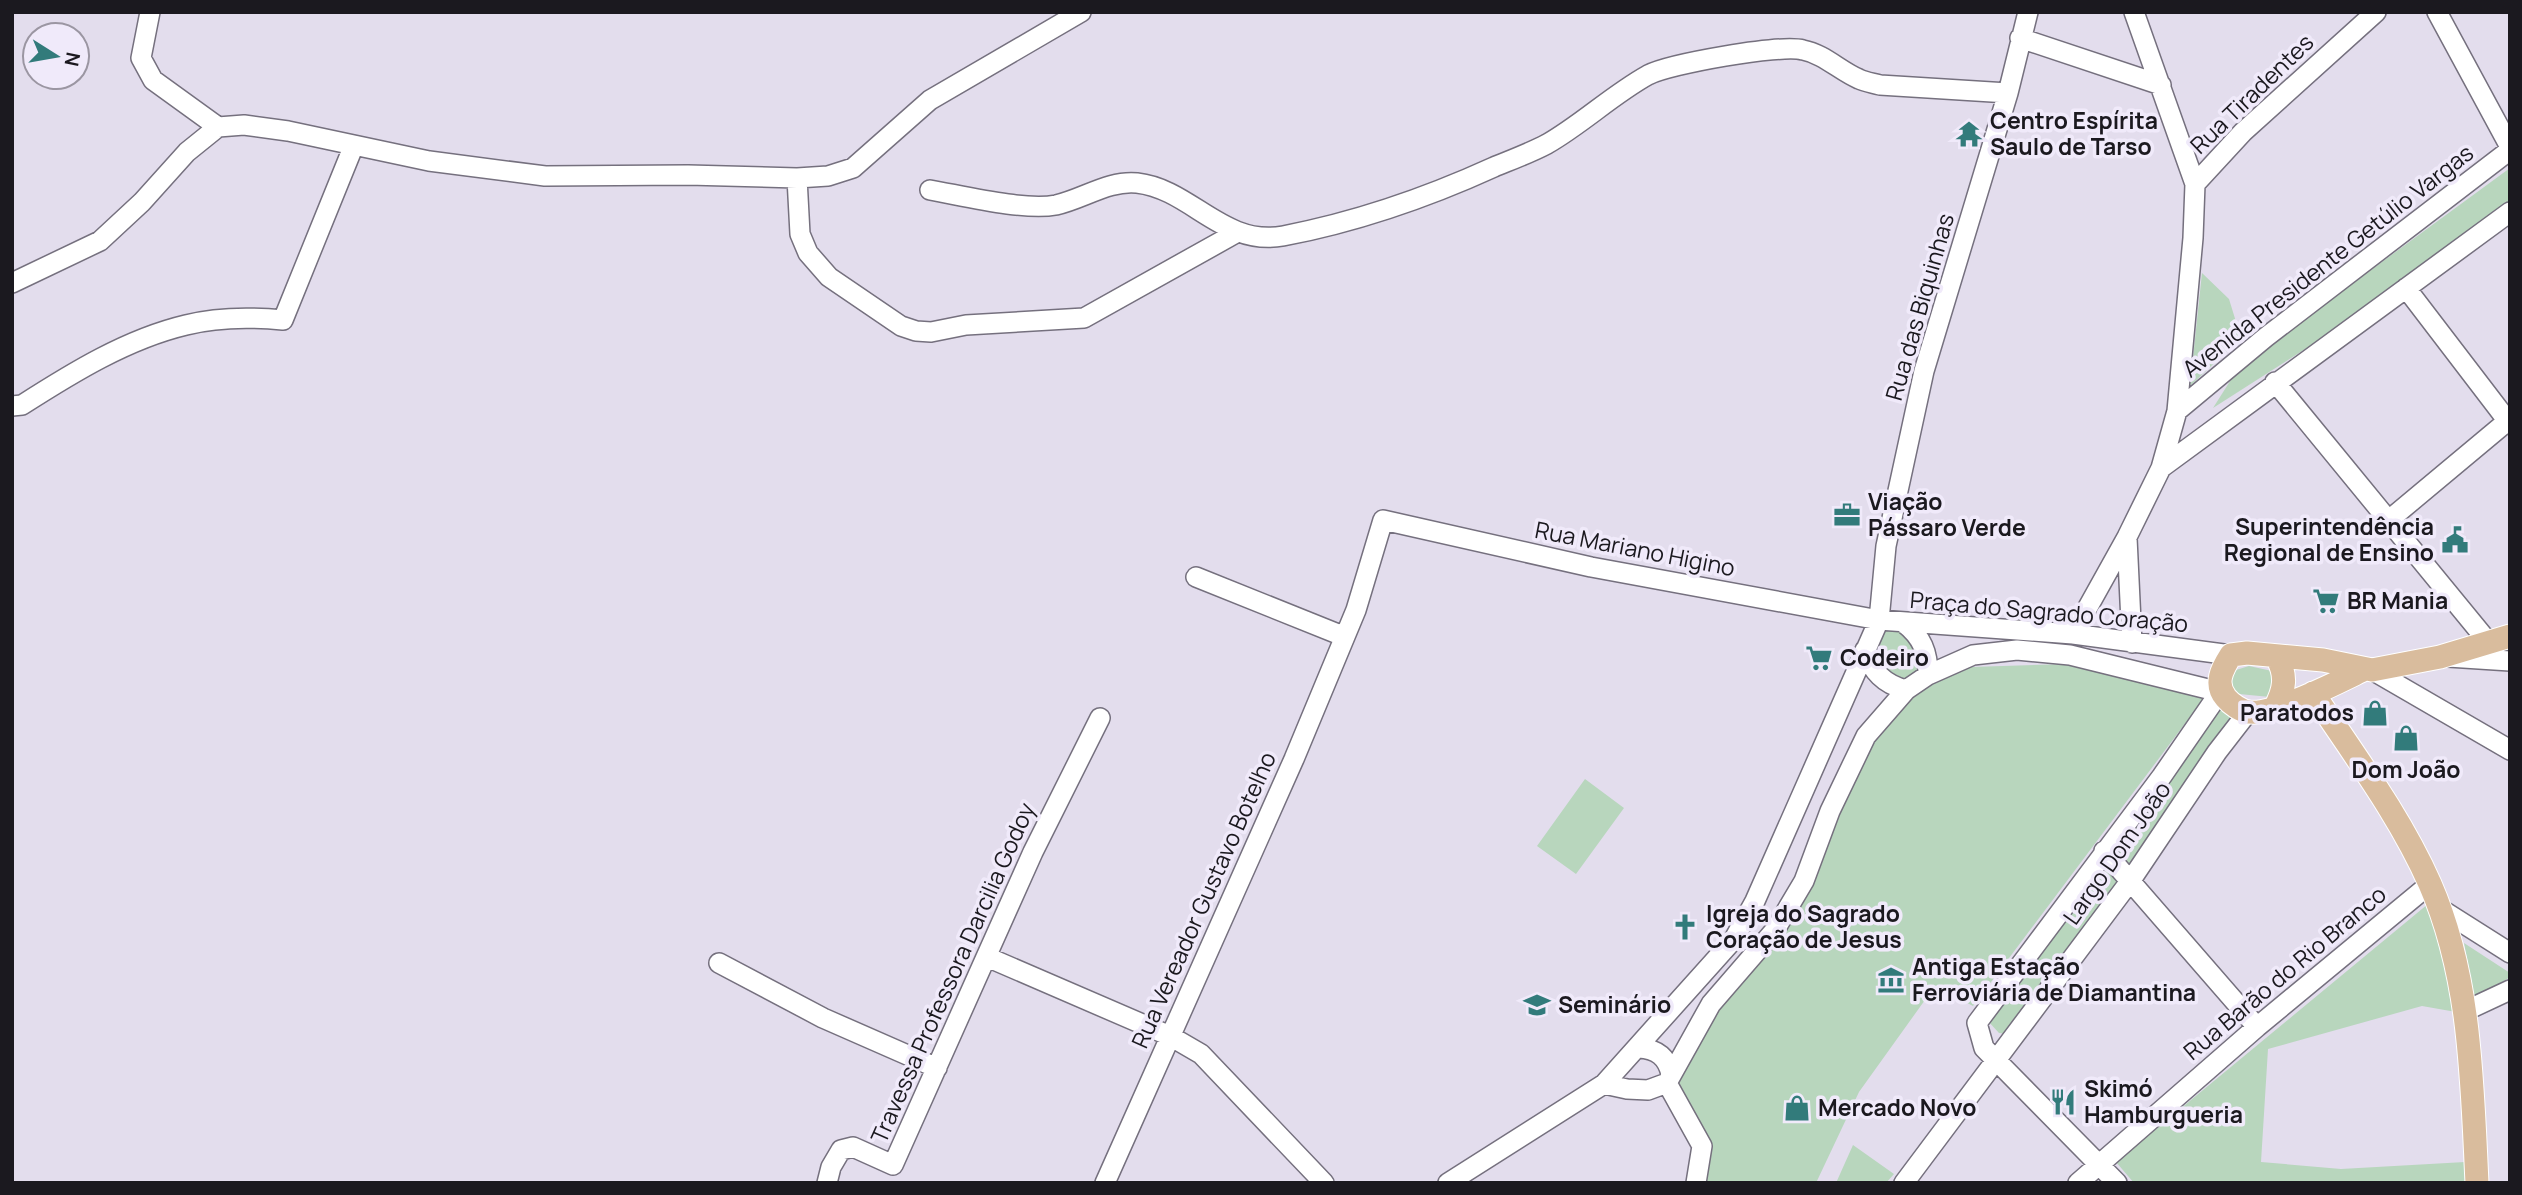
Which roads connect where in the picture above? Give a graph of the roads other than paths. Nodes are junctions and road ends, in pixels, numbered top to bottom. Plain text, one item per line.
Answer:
1 (150, 12) edge
2 (1081, 12) edge
3 (2028, 12) edge
4 (2134, 12) edge
5 (2376, 12) edge
6 (2437, 12) edge
7 (2020, 38) junction
8 (2161, 85) junction
9 (2008, 93) junction
10 (218, 127) junction
11 (354, 145) junction
12 (2510, 149) edge
13 (797, 178) junction
14 (2194, 184) junction
15 (930, 190) dead end
16 (2510, 212) edge
17 (1236, 233) junction
18 (12, 283) edge
19 (2406, 288) junction
20 (2275, 382) junction
21 (12, 406) edge
22 (2177, 411) junction
23 (2509, 421) edge
24 (2161, 468) junction
25 (1383, 520) joint
26 (2389, 520) junction
27 (2127, 537) junction
28 (1196, 577) dead end
29 (1879, 620) junction
30 (1904, 623) junction
31 (2073, 634) junction
32 (1343, 636) junction
33 (2499, 639) edge
34 (2132, 643) junction
35 (1865, 650) junction
36 (2231, 654) junction
37 (2277, 657) junction
38 (2440, 657) junction
39 (2510, 661) edge
40 (2368, 669) junction
41 (1928, 675) junction
42 (1906, 690) junction
43 (2220, 692) junction
44 (2313, 693) junction
45 (2276, 708) junction
46 (2248, 712) junction
47 (1100, 718) dead end
48 (2510, 750) edge
49 (2104, 851) junction
50 (2131, 880) junction
51 (2430, 884) junction
52 (2439, 908) junction
53 (2510, 953) edge
54 (987, 957) junction
55 (719, 963) dead end
56 (2510, 990) edge
57 (2465, 1012) junction
58 (2257, 1027) junction
59 (1170, 1036) junction
60 (1639, 1048) junction
61 (1995, 1059) junction
62 (937, 1068) junction
63 (1669, 1078) junction
64 (1604, 1084) junction
65 (2100, 1163) junction
66 (1467, 1177) edge
67 (827, 1183) edge
68 (1105, 1183) edge
69 (1324, 1183) edge
70 (1448, 1183) edge
71 (1696, 1183) edge
72 (1904, 1183) edge
73 (2078, 1183) edge
74 (2117, 1183) edge
75 (2477, 1183) edge

1 - 10 street
2 - 13 street
3 - 7 street, Rua das Biquinhas
4 - 8 street
5 - 14 street, Rua Tiradentes
6 - 12 street
7 - 8 street
7 - 9 street, Rua das Biquinhas
8 - 14 street
9 - 17 street
9 - 29 street, Rua das Biquinhas
10 - 11 street
10 - 18 street
11 - 13 street
11 - 21 street
12 - 22 street, Avenida Presidente Getúlio Vargas
13 - 17 street
14 - 22 street
15 - 17 street
16 - 19 street
19 - 20 street
19 - 23 street
20 - 24 street
20 - 26 street
22 - 24 street
23 - 26 street
24 - 27 street
25 - 29 street, Rua Mariano Higino
25 - 32 street, Rua Vereador Gustavo Botelho
26 - 33 street
27 - 31 street
27 - 34 street
28 - 32 street
29 - 30 street, Praça do Sagrado Coração
29 - 35 street, Praça do Sagrado Coração
30 - 31 street, Praça do Sagrado Coração
30 - 41 street
31 - 34 street, Praça do Sagrado Coração
32 - 59 street, Rua Vereador Gustavo Botelho
33 - 38 main road
34 - 36 street, Praça do Sagrado Coração
35 - 42 street
35 - 60 street, Praça do Sagrado Coração
36 - 37 main road
36 - 43 main road
37 - 40 main road
37 - 45 main road
38 - 39 street
38 - 40 main road
40 - 44 main road
40 - 48 street
41 - 42 street, Praça do Sagrado Coração
41 - 43 street, Praça do Sagrado Coração
42 - 63 street, Praça do Sagrado Coração
43 - 46 main road
43 - 49 street, Largo Dom João
44 - 45 main road
44 - 51 main road
45 - 46 main road
46 - 50 street, Largo Dom João
47 - 54 street, Travessa Professora Darcilia Godoy
49 - 50 street
49 - 61 street, Largo Dom João
50 - 58 street
50 - 61 street, Largo Dom João
51 - 52 main road
51 - 58 street, Rua Barão do Rio Branco
52 - 53 street
52 - 57 main road
54 - 59 street
54 - 62 street, Travessa Professora Darcilia Godoy
55 - 62 street
56 - 57 street
57 - 75 main road
58 - 65 street, Rua Barão do Rio Branco
59 - 68 street, Rua Vereador Gustavo Botelho
59 - 69 street
60 - 63 street
60 - 64 street, Praça do Sagrado Coração
61 - 65 street
61 - 72 street, Largo Dom João
62 - 67 street, Travessa Professora Darcilia Godoy
63 - 64 street
63 - 71 street
64 - 66 street, Praça do Sagrado Coração
65 - 73 street, Rua Barão do Rio Branco
65 - 74 street
66 - 70 street, Praça do Sagrado Coração

